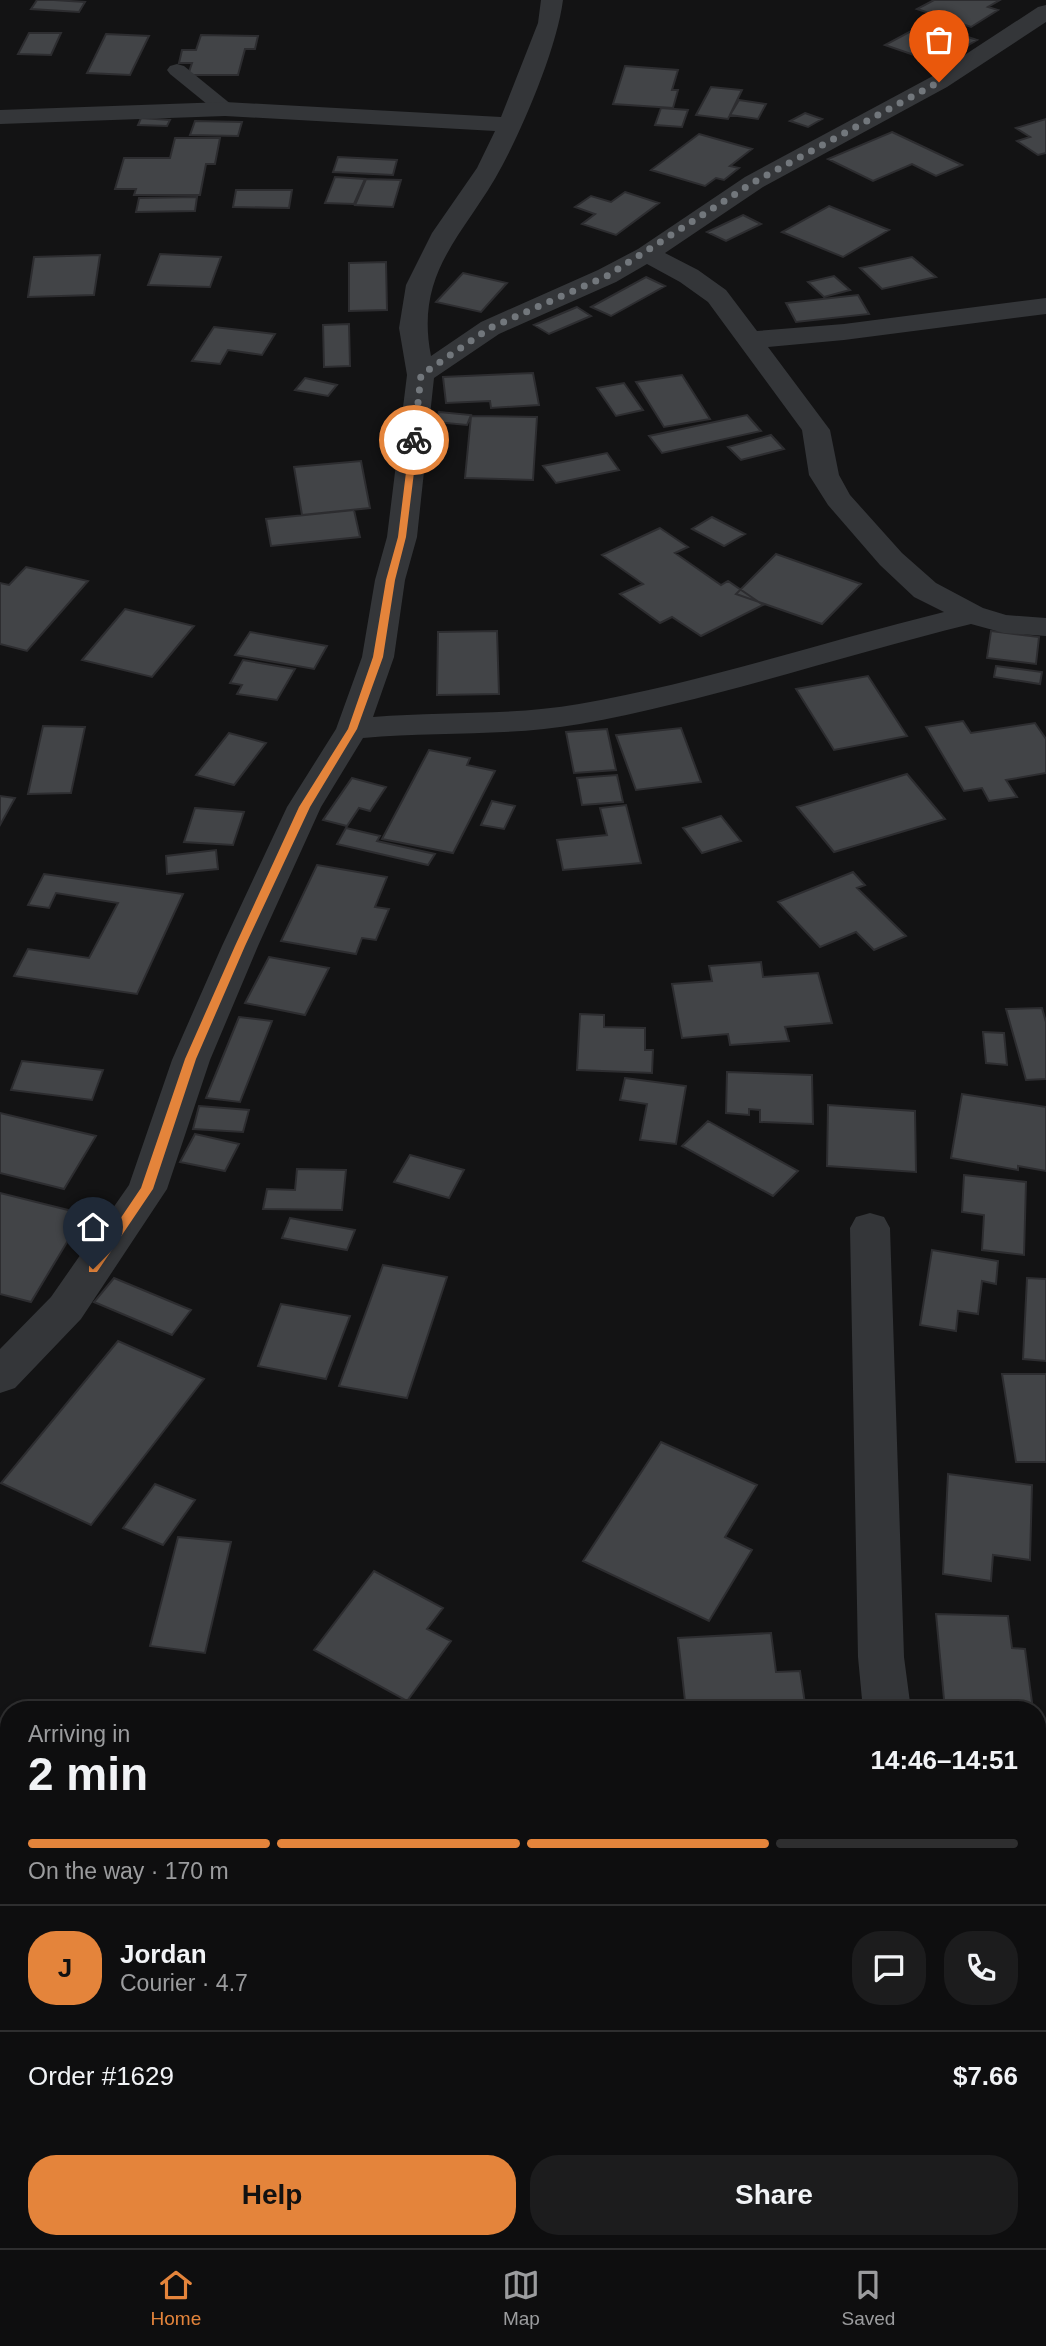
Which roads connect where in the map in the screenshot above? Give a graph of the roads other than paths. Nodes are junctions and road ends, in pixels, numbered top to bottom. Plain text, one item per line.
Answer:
1 (552, 0) edge
2 (1046, 12) edge
3 (177, 70) dead end
4 (225, 109) junction
5 (0, 117) edge
6 (510, 125) junction
7 (647, 254) junction
8 (1046, 306) edge
9 (750, 340) junction
10 (421, 375) junction
11 (972, 615) junction
12 (1046, 627) edge
13 (352, 729) junction
14 (870, 1228) dead end
15 (0, 1376) edge
16 (886, 1701) edge

1 - 6 street
2 - 7 street
3 - 4 lane
4 - 5 street
4 - 6 street
6 - 10 street
7 - 9 street
7 - 10 street
8 - 9 street
9 - 11 street
10 - 13 street
11 - 12 street
11 - 13 street
13 - 15 street
14 - 16 street

